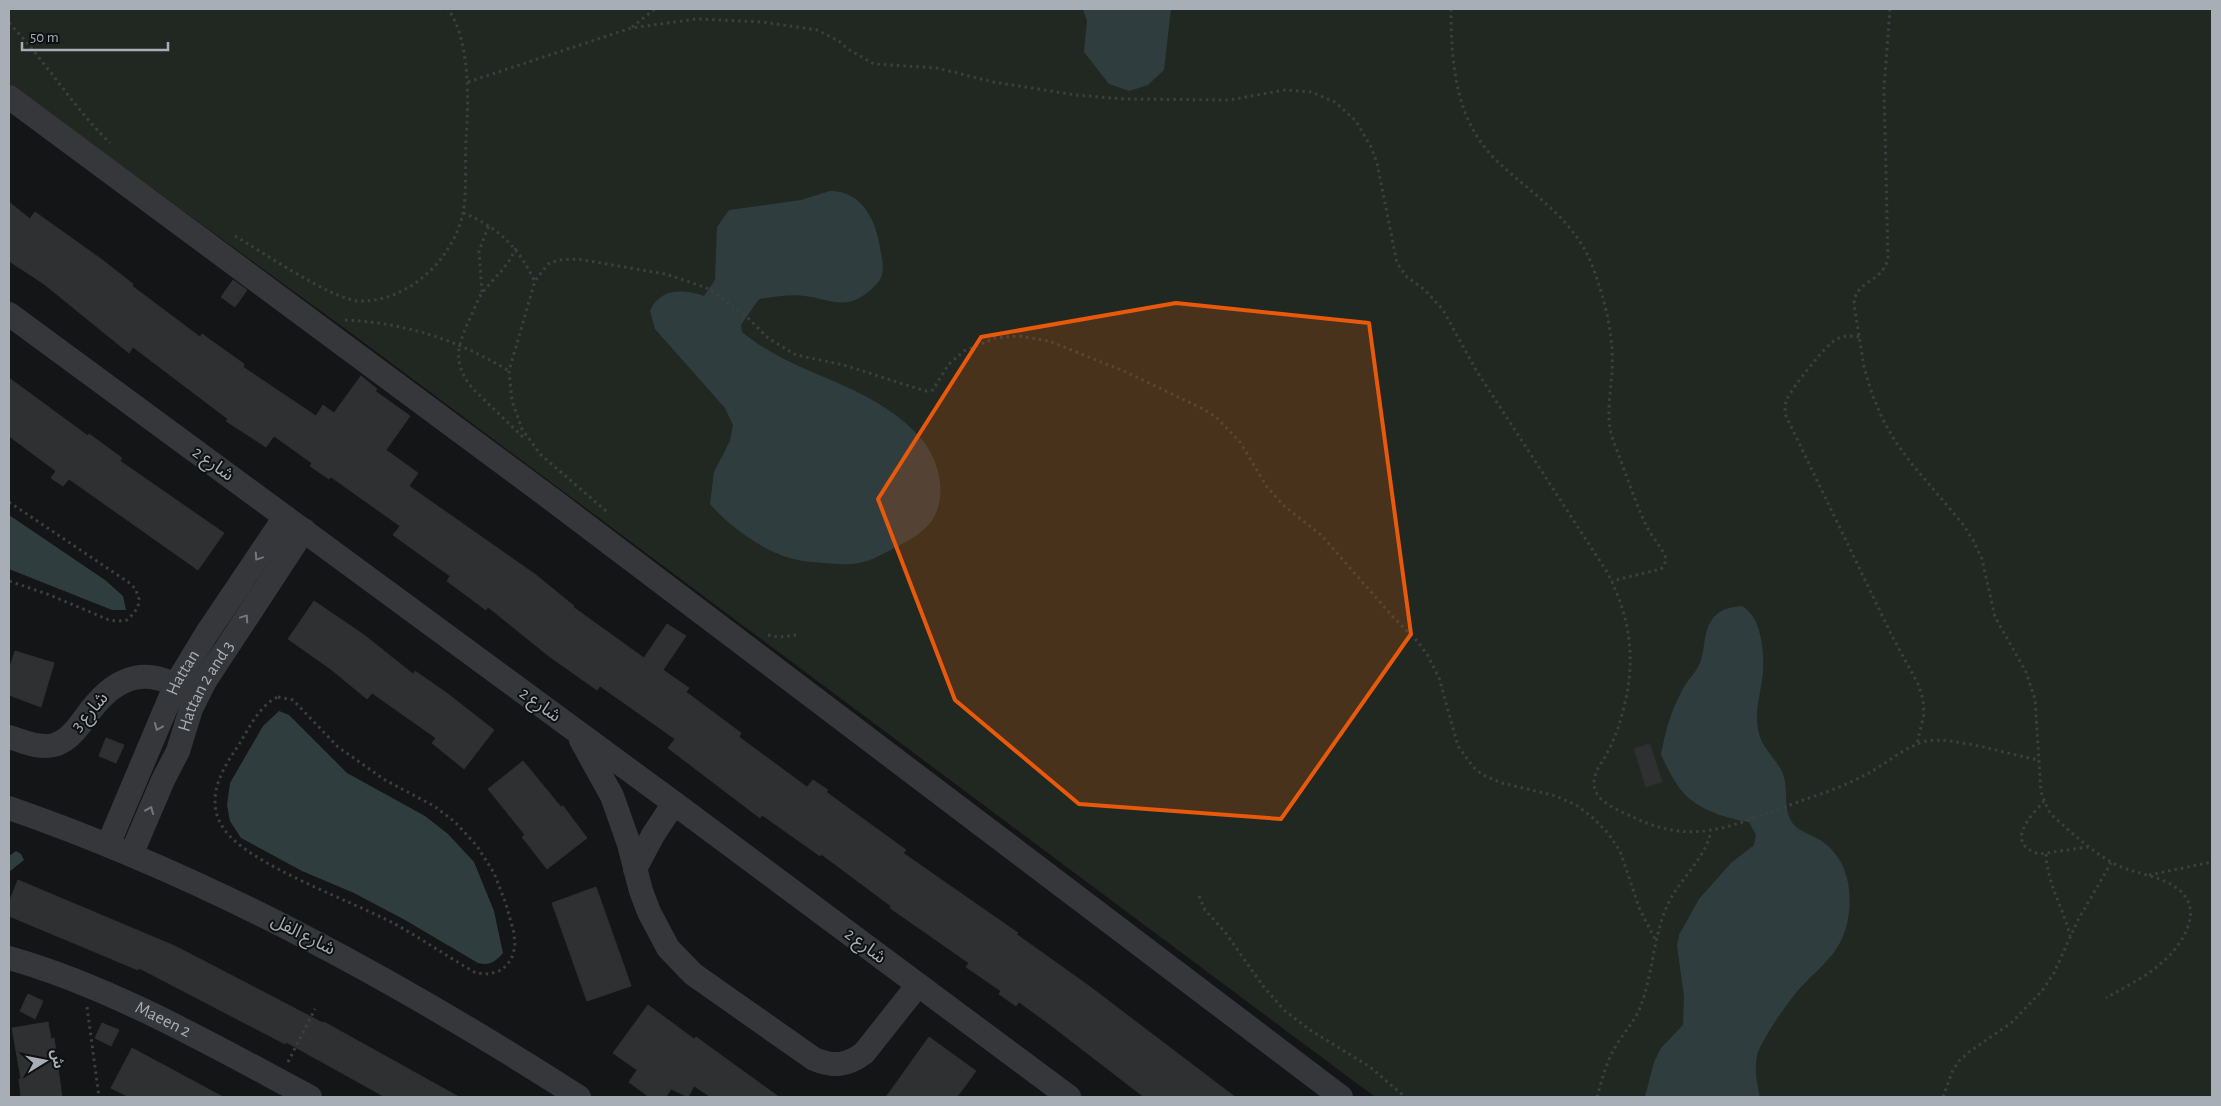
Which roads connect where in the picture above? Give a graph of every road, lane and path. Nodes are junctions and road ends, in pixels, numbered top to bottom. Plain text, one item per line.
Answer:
1 (448, 9) edge
2 (655, 9) edge
3 (1451, 9) edge
4 (1890, 9) edge
5 (9, 23) edge
6 (631, 28) junction
7 (468, 82) junction
8 (9, 97) edge
9 (116, 149) dead end
10 (463, 213) junction
11 (489, 225) junction
12 (233, 234) dead end
13 (516, 248) junction
14 (535, 281) junction
15 (482, 292) junction
16 (9, 314) edge
17 (310, 321) junction
18 (1860, 337) junction
19 (459, 344) junction
20 (509, 371) junction
21 (530, 442) junction
22 (9, 502) edge
23 (608, 512) dead end
24 (285, 517) junction
25 (304, 530) junction
26 (9, 581) edge
27 (1612, 581) junction
28 (763, 632) dead end
29 (796, 635) dead end
30 (176, 684) junction
31 (196, 698) junction
32 (265, 706) joint
33 (574, 730) junction
34 (9, 737) edge
35 (1918, 744) junction
36 (2038, 760) junction
37 (140, 770) junction
38 (163, 780) junction
39 (2044, 801) junction
40 (674, 803) junction
41 (9, 808) edge
42 (1711, 831) junction
43 (108, 845) junction
44 (2088, 847) junction
45 (2046, 854) junction
46 (132, 855) junction
47 (2212, 862) edge
48 (2111, 863) junction
49 (635, 869) junction
50 (2148, 875) junction
51 (1199, 896) dead end
52 (2070, 936) junction
53 (1656, 941) junction
54 (9, 958) edge
55 (84, 984) junction
56 (918, 985) junction
57 (2106, 998) dead end
58 (315, 1009) dead end
59 (279, 1080) junction
60 (99, 1097) edge
61 (310, 1097) edge
62 (579, 1097) edge
63 (1069, 1097) edge
64 (1341, 1097) edge
65 (1405, 1097) edge
66 (1597, 1097) edge
67 (1943, 1097) edge

1 - 7 path
2 - 6 path
3 - 27 path
4 - 18 path
5 - 9 path
6 - 7 path
6 - 27 path
7 - 10 path
8 - 17 street
10 - 11 path
10 - 12 path
11 - 13 path
11 - 15 path
13 - 14 path
13 - 15 path
14 - 20 path
14 - 53 path
15 - 19 path
16 - 24 street, شارع 2
17 - 19 path
17 - 64 street
18 - 35 path
18 - 36 path
19 - 20 path
19 - 21 path
20 - 21 path
21 - 23 path
22 - 26 path
24 - 25 street, شارع 2
24 -> 30 street, Hattan
31 -> 25 street, Hattan 2 and 3
25 - 33 street, شارع 2
27 - 42 path
28 - 29 path
30 - 31 street, شارع 3
30 - 34 street, شارع 3
30 -> 37 street, Hattan
31 - 38 street, Hattan 2 and 3
32 - 32 path
33 - 40 street, شارع 2
33 - 49 street
35 - 36 path
35 - 42 path
36 - 39 path
37 - 38 street
37 - 43 street, Hattan
46 -> 38 street, Hattan 2 and 3
39 - 44 path
39 - 45 path
40 - 49 street
40 - 56 street, شارع 2
41 - 43 street, شارع الفل
42 - 53 path
43 - 46 street, شارع الفل
44 - 45 path
44 - 48 path
45 - 52 path
46 - 62 street, شارع الفل
47 - 50 path
48 - 50 path
48 - 52 path
49 - 56 street
50 - 57 path
51 - 65 path
52 - 67 path
53 - 66 path
54 - 55 street, Maeen 2
55 - 59 street, Maeen 2
55 - 60 path
56 - 63 street, شارع 2
58 - 59 path
59 - 61 street, Maeen 2

